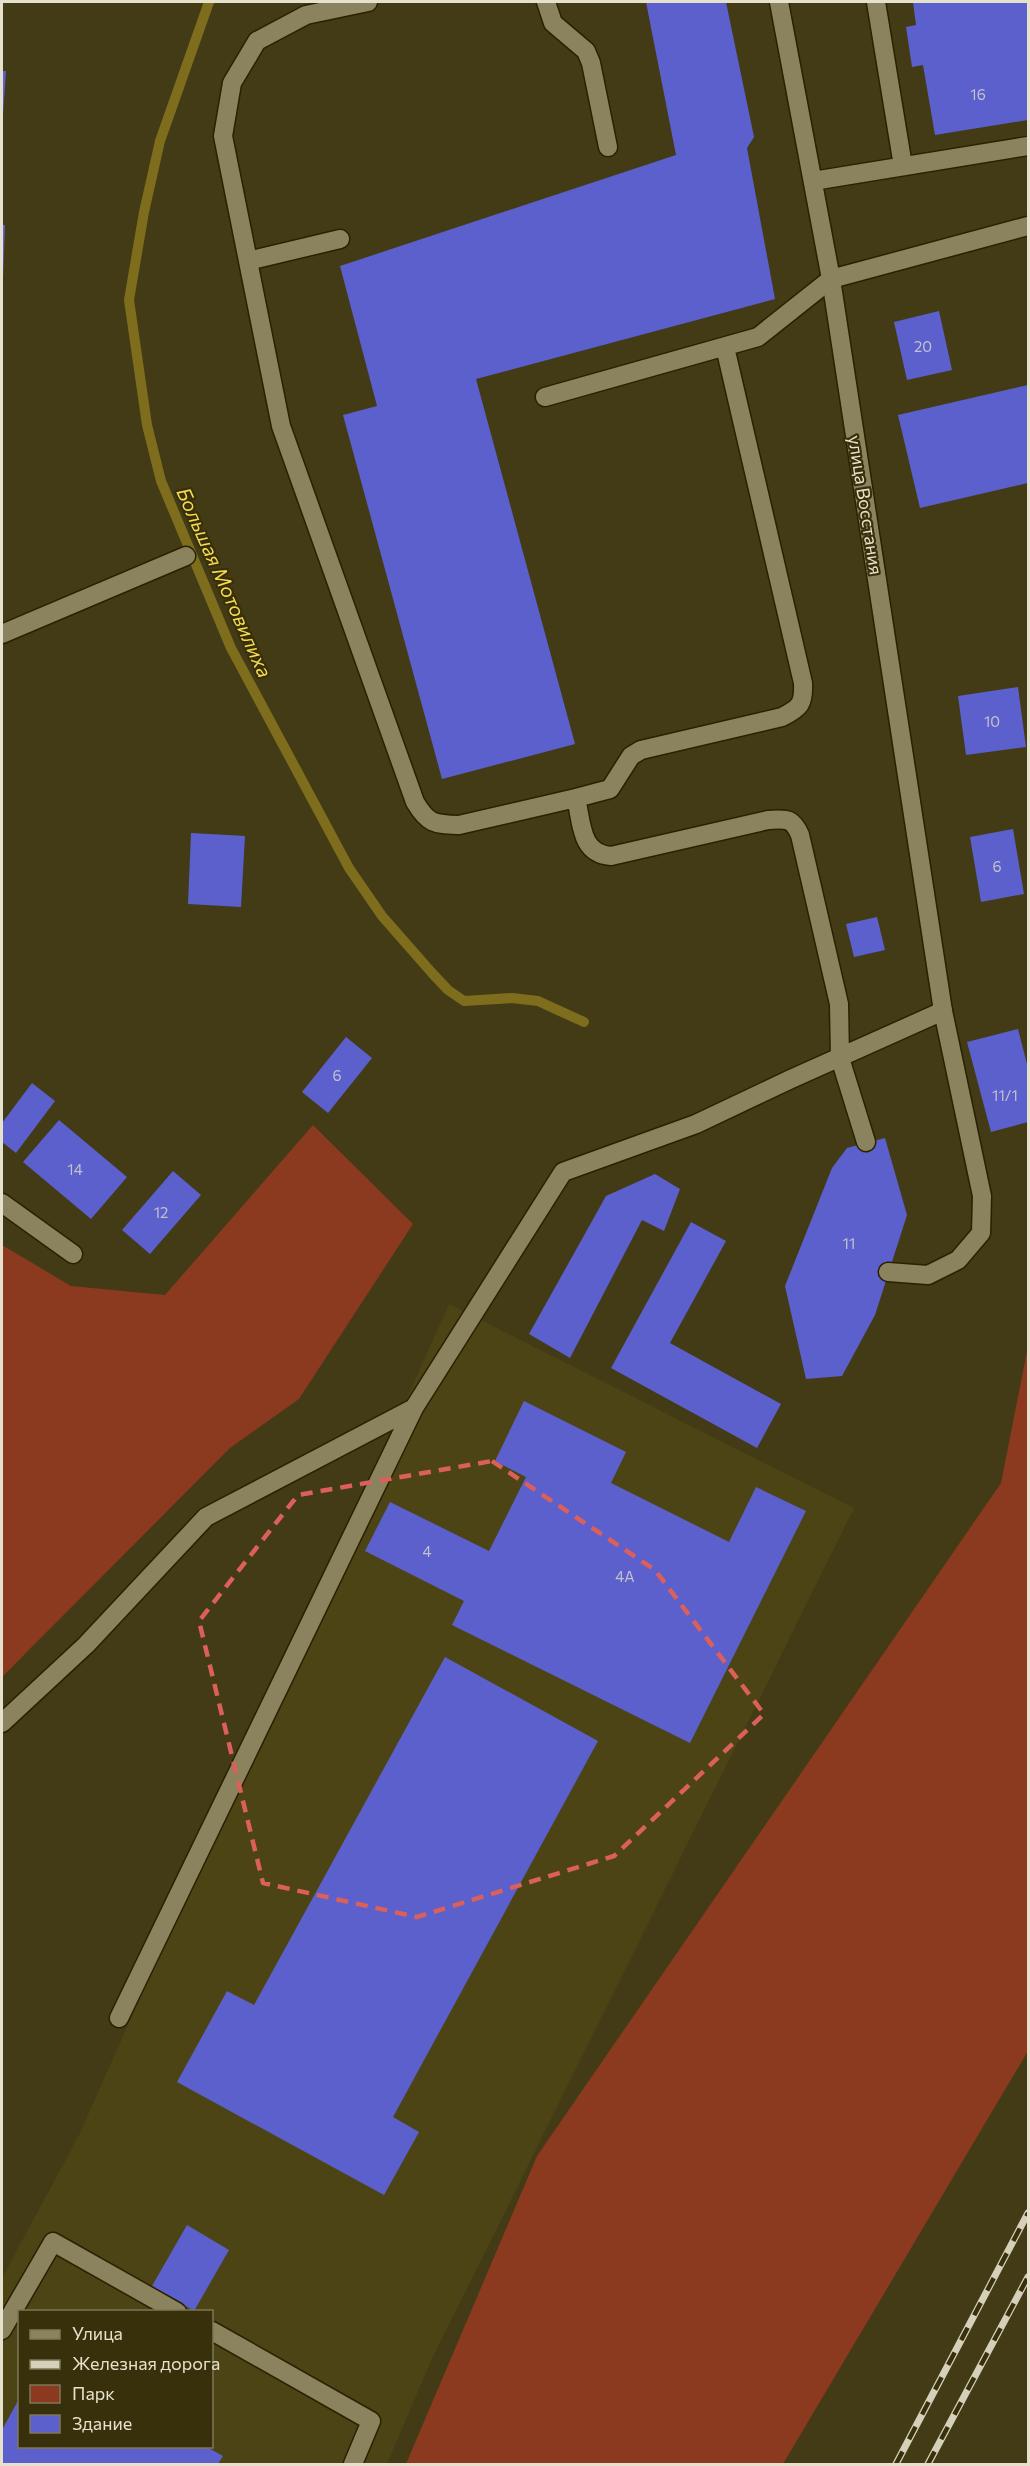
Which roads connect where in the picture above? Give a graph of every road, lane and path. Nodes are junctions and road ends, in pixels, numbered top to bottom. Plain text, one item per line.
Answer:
1 (368, 2) edge
2 (546, 2) edge
3 (779, 2) edge
4 (876, 2) edge
5 (1029, 146) edge
6 (608, 147) dead end
7 (903, 166) junction
8 (813, 181) junction
9 (1029, 226) edge
10 (340, 239) dead end
11 (248, 261) junction
12 (831, 279) junction
13 (724, 347) junction
14 (544, 397) dead end
15 (186, 556) dead end
16 (2, 634) edge
17 (576, 798) junction
18 (943, 1011) junction
19 (840, 1058) junction
20 (866, 1142) dead end
21 (2, 1203) edge
22 (73, 1254) dead end
23 (888, 1272) dead end
24 (414, 1408) junction
25 (2, 1723) edge
26 (119, 2018) dead end
27 (173, 2310) edge
28 (2, 2330) edge
29 (213, 2332) edge
30 (353, 2464) edge

1 - 11 street
2 - 6 street
3 - 8 street, улица Восстания
4 - 7 street
5 - 7 street
7 - 8 street
8 - 12 street, улица Восстания
9 - 12 street
10 - 11 street
11 - 17 street
12 - 13 street
12 - 18 street, улица Восстания
13 - 14 street
13 - 17 street
15 - 16 street
17 - 19 street
18 - 19 street
18 - 23 street, улица Восстания
19 - 20 street
19 - 24 street
21 - 22 street
24 - 25 street
24 - 26 street
27 - 28 street
29 - 30 street

